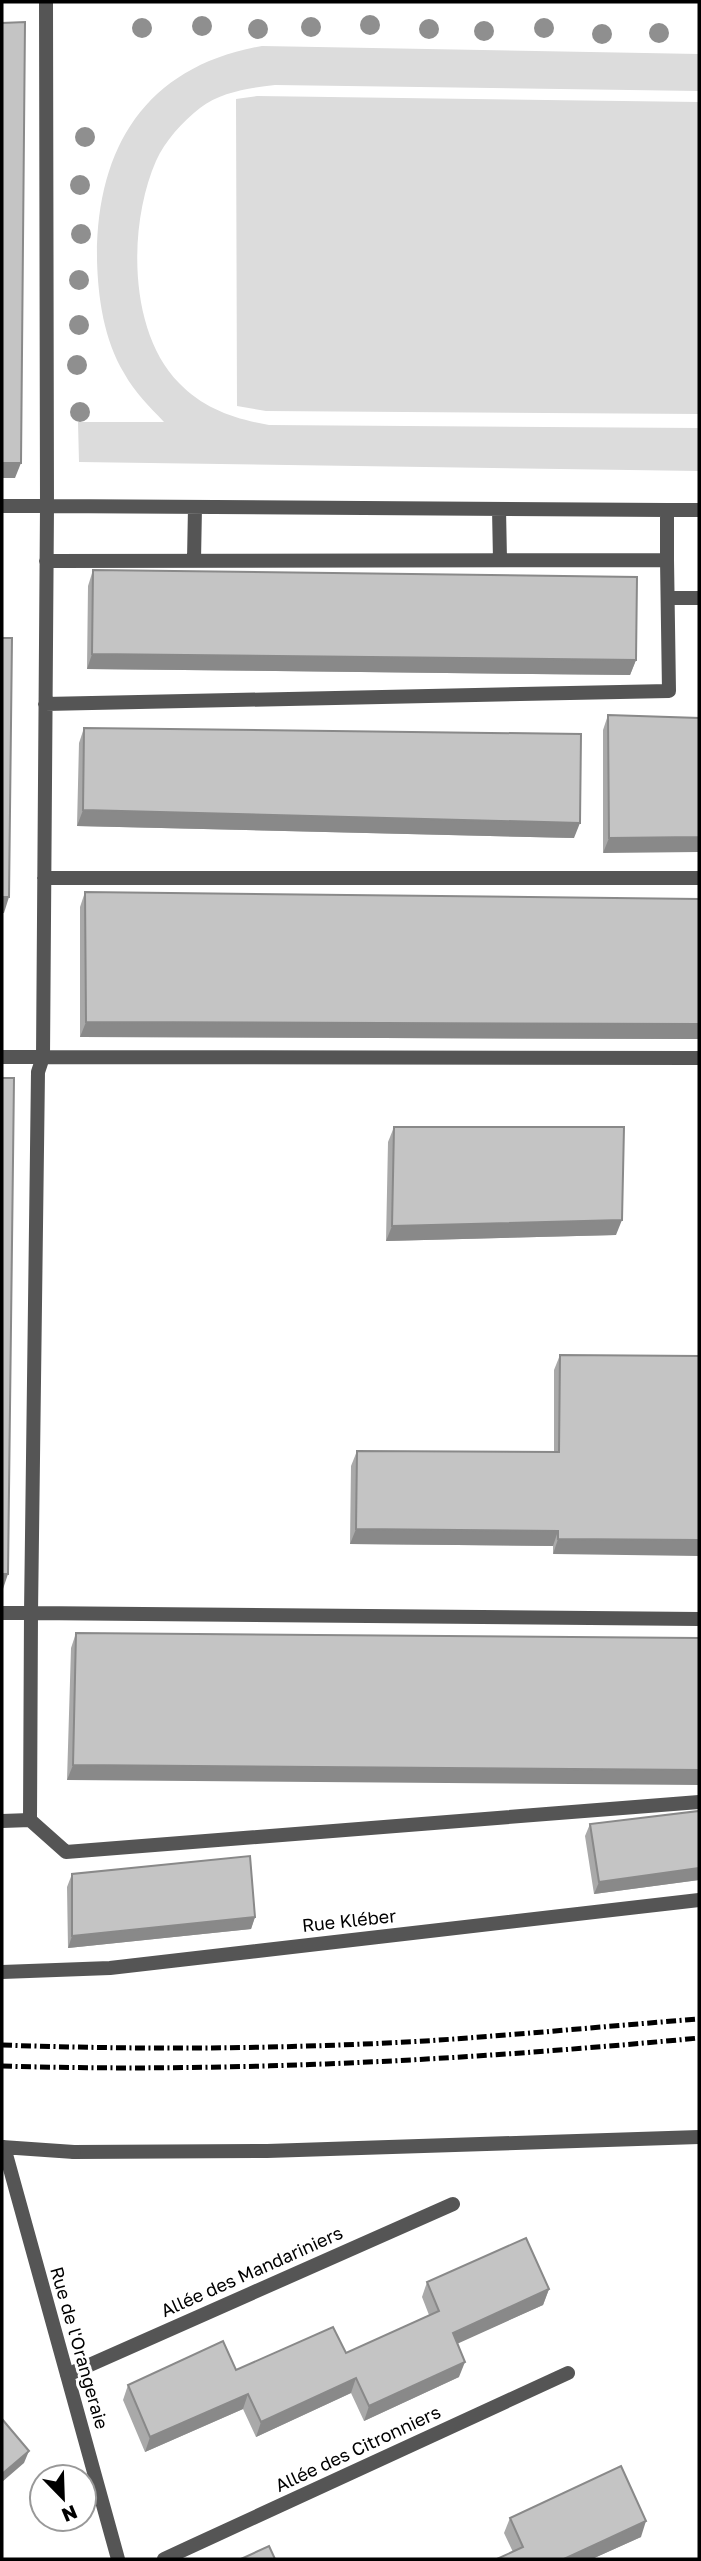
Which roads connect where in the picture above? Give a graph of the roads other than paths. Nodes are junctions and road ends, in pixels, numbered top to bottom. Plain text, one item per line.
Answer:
1 (47, 2) edge
2 (2, 506) edge
3 (47, 506) junction
4 (195, 507) junction
5 (499, 509) junction
6 (667, 510) junction
7 (699, 510) edge
8 (500, 560) junction
9 (667, 560) junction
10 (46, 561) junction
11 (194, 561) junction
12 (668, 598) junction
13 (699, 598) edge
14 (46, 704) junction
15 (44, 878) junction
16 (699, 878) edge
17 (2, 1057) edge
18 (43, 1057) junction
19 (699, 1058) edge
20 (2, 1613) edge
21 (31, 1613) junction
22 (699, 1619) edge
23 (699, 1802) edge
24 (30, 1820) junction
25 (2, 1821) edge
26 (699, 1900) edge
27 (2, 1972) edge
28 (699, 2137) edge
29 (3, 2147) edge
30 (453, 2204) dead end
31 (568, 2373) dead end
32 (67, 2375) junction
33 (118, 2559) edge
34 (164, 2559) edge

1 - 3 street
2 - 3 street
3 - 4 street
3 - 10 street
4 - 5 street
4 - 11 street
5 - 6 street
5 - 8 street
6 - 7 street
6 - 9 street
8 - 9 street
8 - 11 street
9 - 12 street
10 - 11 street
10 - 14 street
12 - 13 street
12 - 14 street
14 - 15 street
15 - 16 street
15 - 18 street
17 - 18 street
18 - 19 street
18 - 21 street
20 - 21 street
21 - 22 street
21 - 24 street
23 - 24 street
24 - 25 street
26 - 27 street, Rue Kléber
28 - 29 street
29 - 32 street, Rue de l'Orangeraie
30 - 32 street, Allée des Mandariniers
31 - 34 street, Allée des Citronniers
32 - 33 street, Rue de l'Orangeraie

